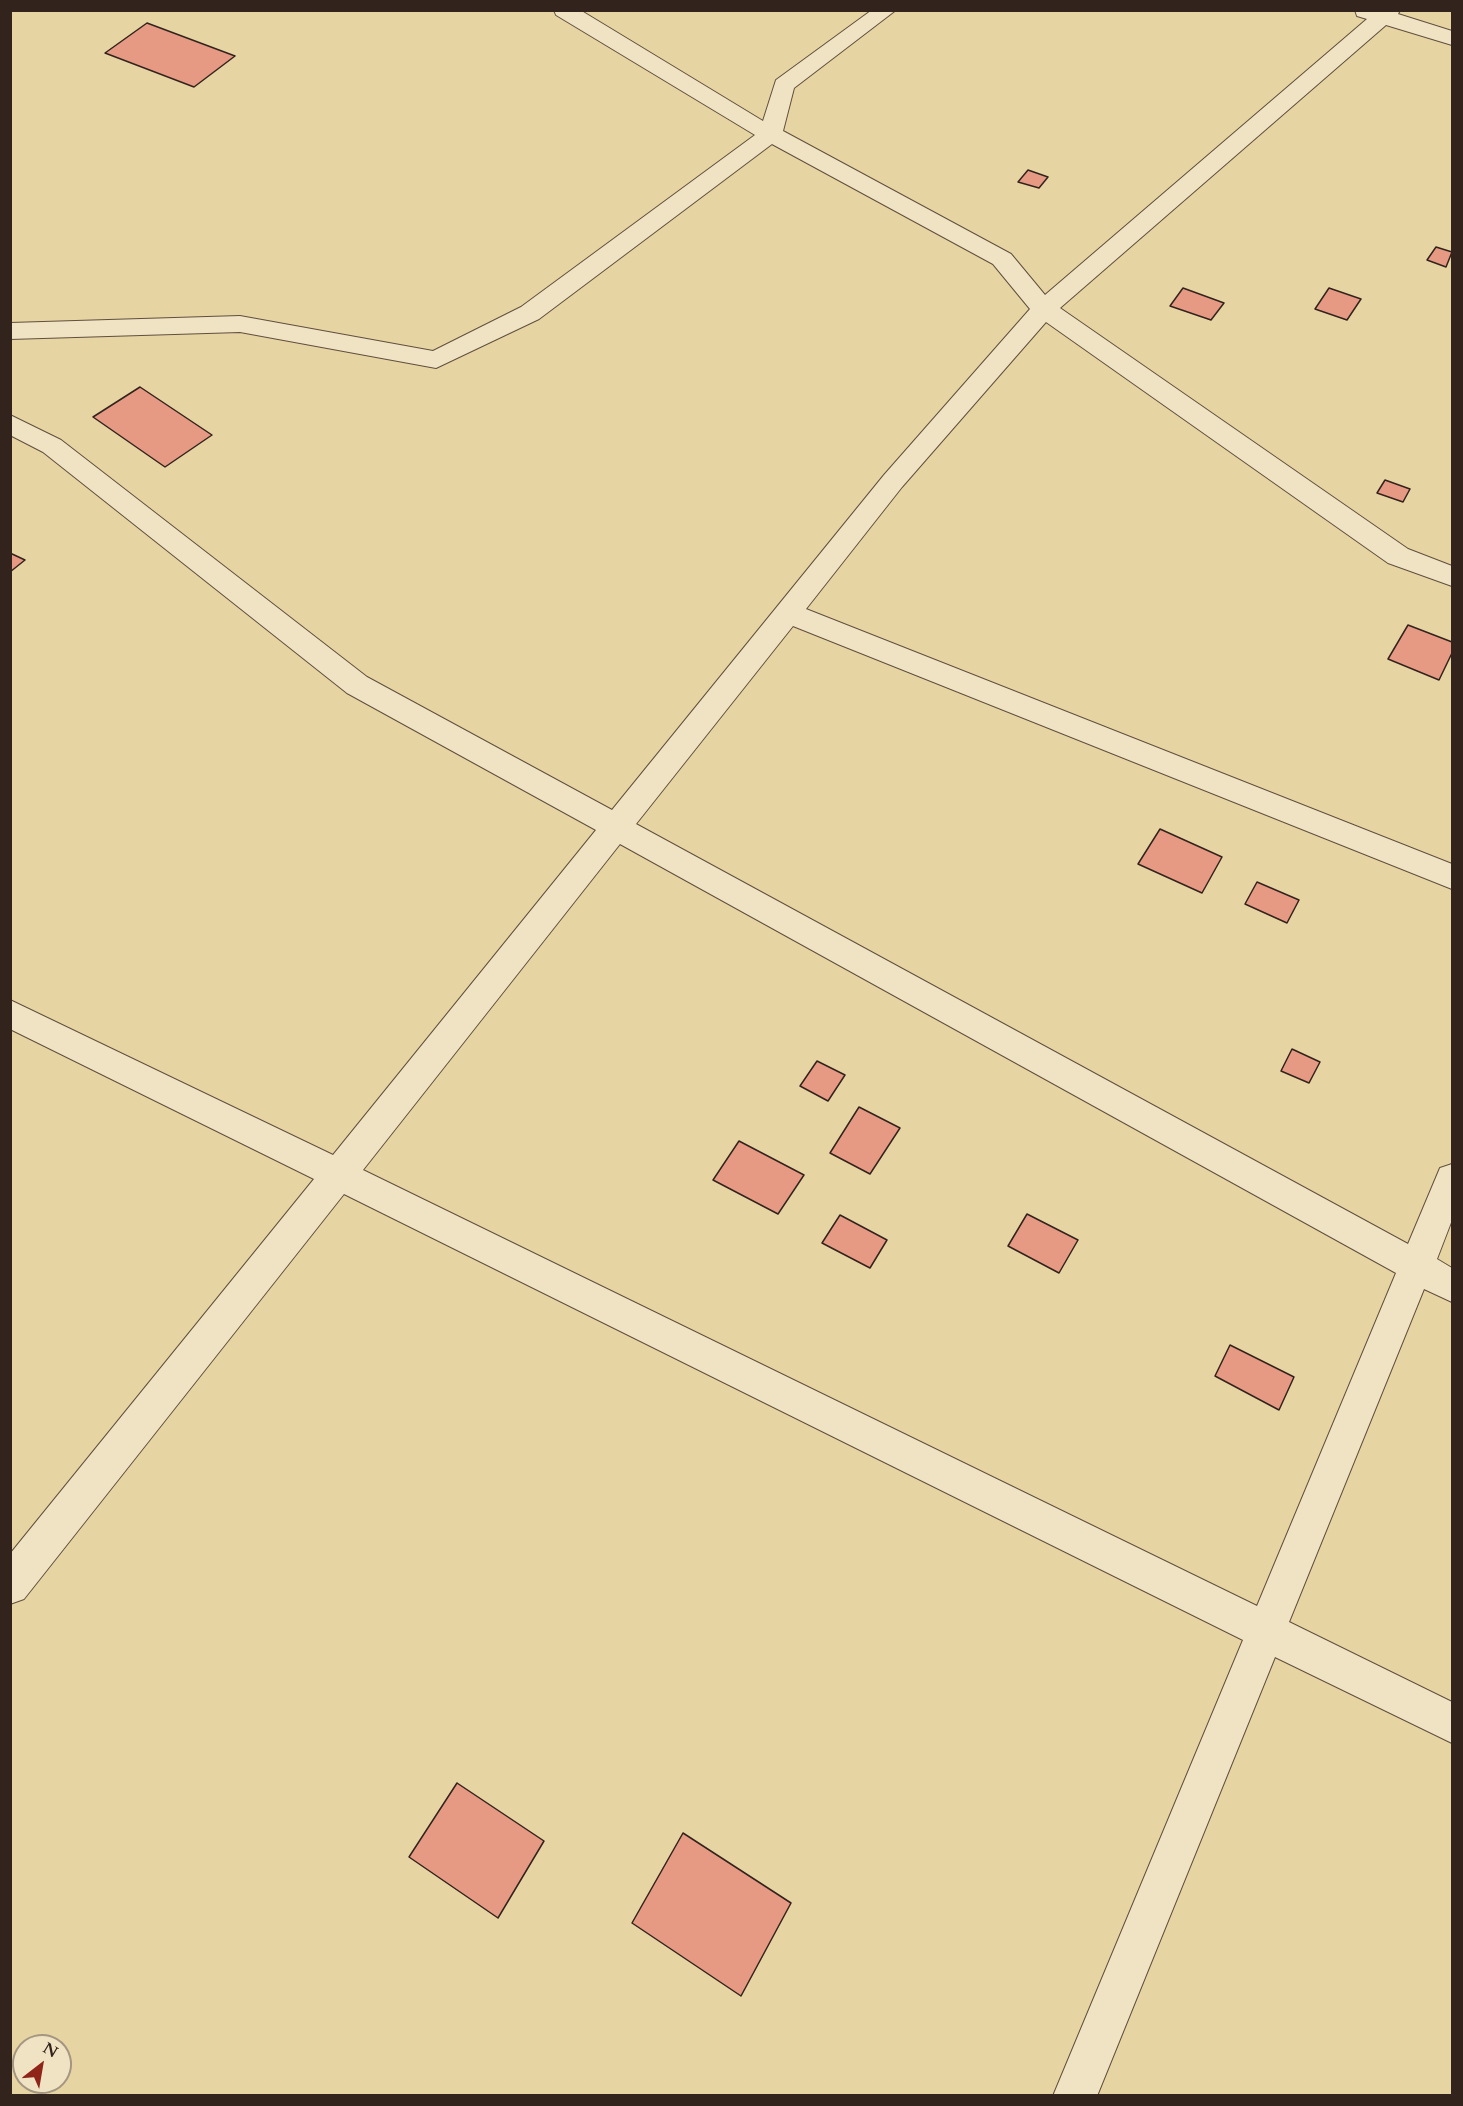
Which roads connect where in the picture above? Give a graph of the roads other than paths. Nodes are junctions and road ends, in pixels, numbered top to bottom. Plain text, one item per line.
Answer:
1 (564, 10) edge
2 (886, 10) edge
3 (1379, 13) edge
4 (1452, 38) edge
5 (771, 134) junction
6 (1044, 309) junction
7 (10, 332) edge
8 (10, 424) edge
9 (1452, 576) edge
10 (788, 613) junction
11 (616, 829) junction
12 (1452, 877) edge
13 (10, 1013) edge
14 (338, 1176) junction
15 (1452, 1179) edge
16 (1417, 1266) junction
17 (1452, 1286) edge
18 (10, 1585) edge
19 (1267, 1632) junction
20 (1452, 1723) edge
21 (1075, 2096) edge

1 - 5 street
2 - 5 street
3 - 4 street
3 - 6 street
5 - 6 street
5 - 7 street
6 - 9 street
6 - 10 street
8 - 11 street
10 - 11 street
10 - 12 street
11 - 14 street
11 - 16 street
13 - 14 street
14 - 18 street
14 - 19 street
15 - 16 street
16 - 17 street
16 - 19 street
19 - 20 street
19 - 21 street

